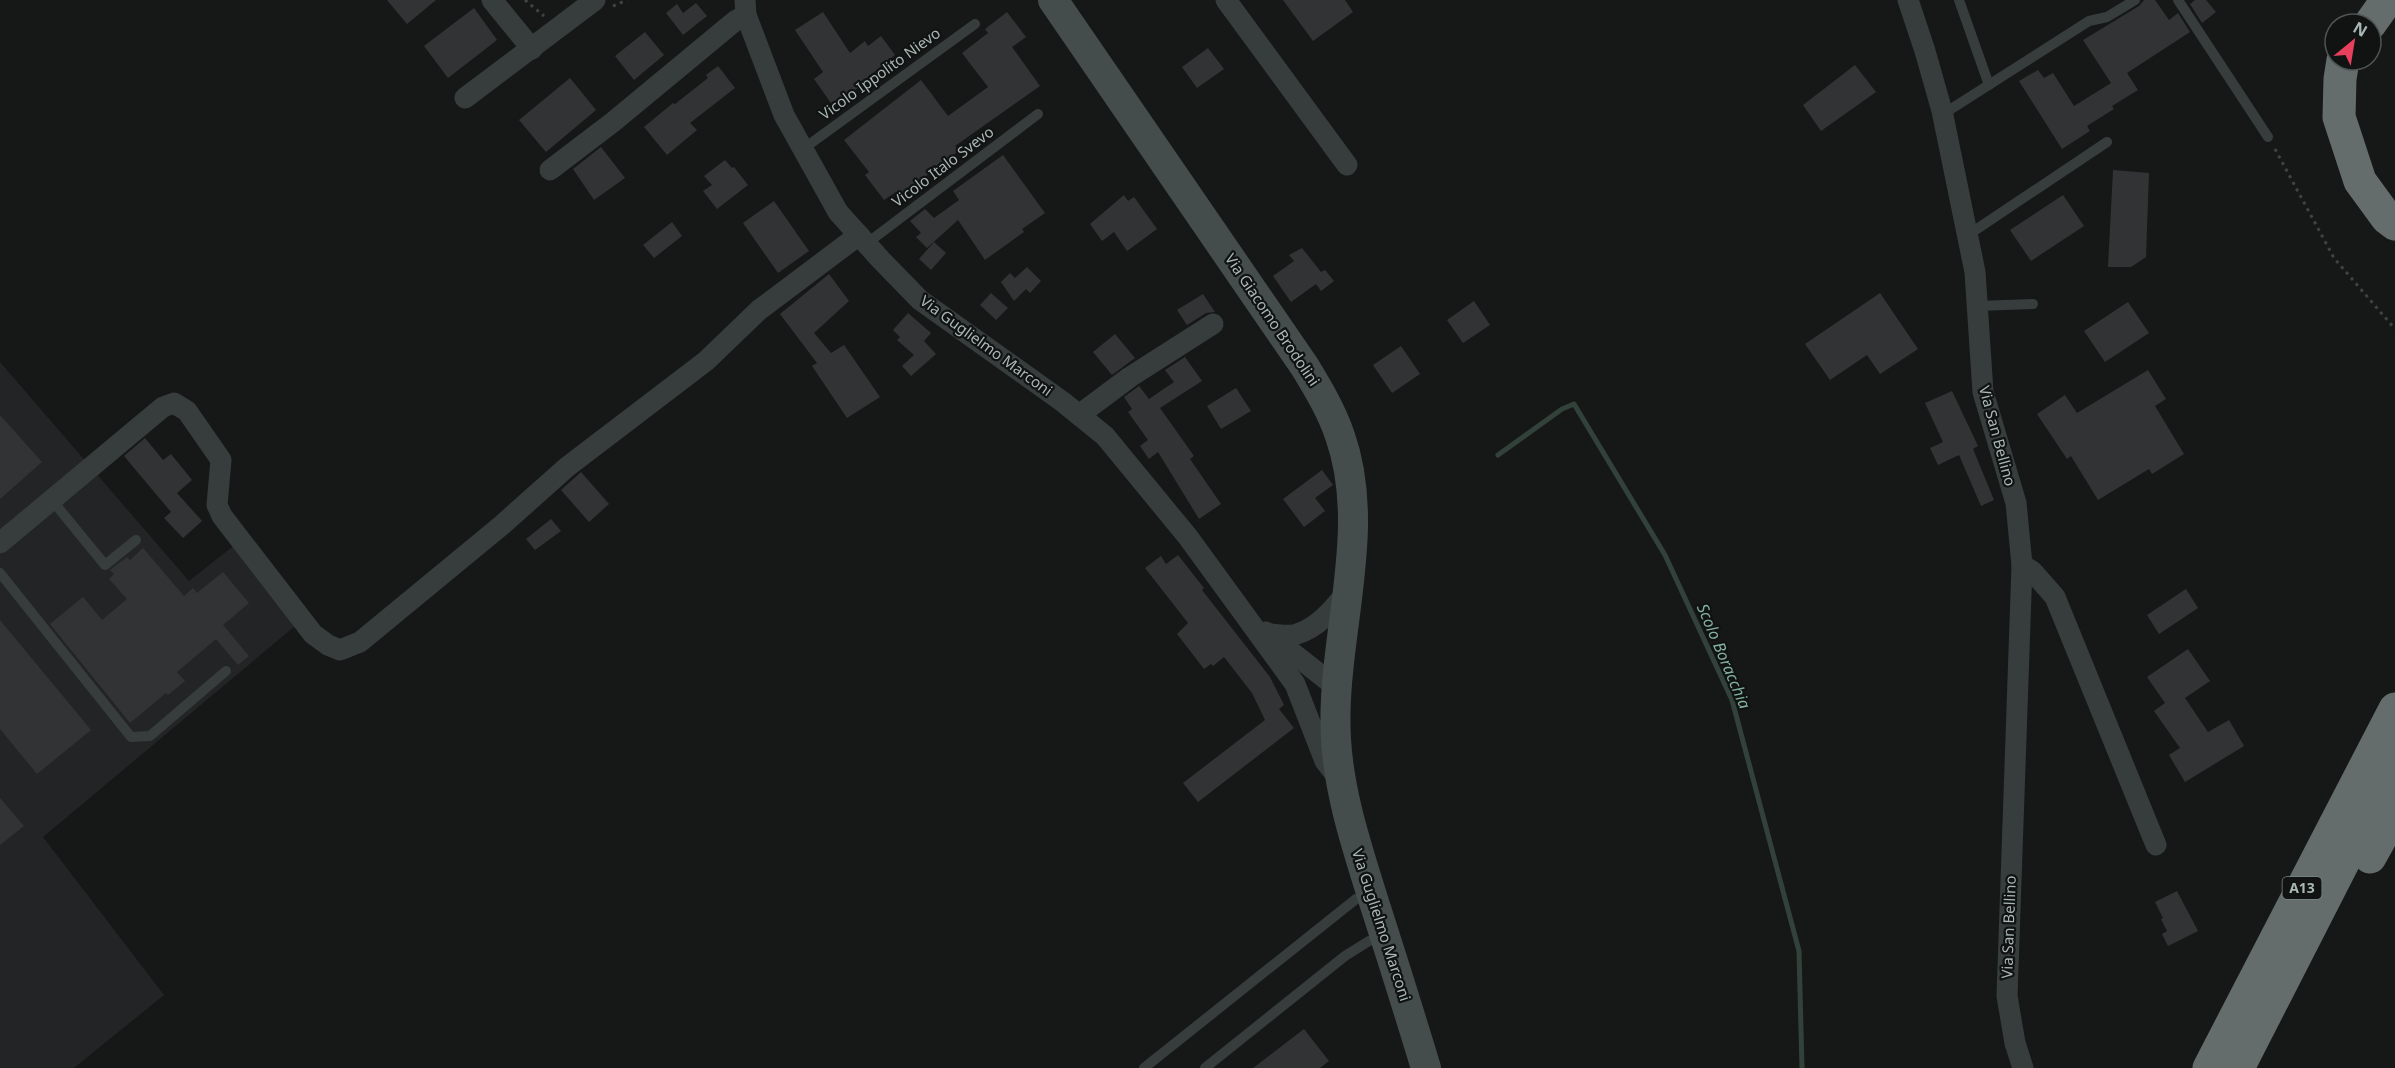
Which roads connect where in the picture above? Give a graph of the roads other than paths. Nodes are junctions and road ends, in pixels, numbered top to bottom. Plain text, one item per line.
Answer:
1 (492, 0) edge
2 (1053, 0) edge
3 (1226, 0) edge
4 (1908, 0) edge
5 (1959, 0) edge
6 (2136, 0) edge
7 (2178, 0) edge
8 (589, 1) edge
9 (745, 8) edge
10 (975, 24) dead end
11 (532, 49) junction
12 (2341, 72) edge
13 (2358, 72) edge
14 (1989, 85) junction
15 (465, 98) dead end
16 (1942, 111) junction
17 (1038, 114) dead end
18 (2268, 137) road end
19 (2107, 142) dead end
20 (803, 149) junction
21 (1347, 165) dead end
22 (550, 170) dead end
23 (2395, 205) edge
24 (2395, 224) edge
25 (1966, 232) junction
26 (863, 239) junction
27 (2033, 304) dead end
28 (1977, 306) junction
29 (1213, 324) dead end
30 (1078, 415) junction
31 (51, 499) junction
32 (136, 540) dead end
33 (0, 543) edge
34 (2022, 565) junction
35 (0, 573) edge
36 (1347, 592) junction
37 (1248, 620) junction
38 (1269, 634) junction
39 (226, 671) dead end
40 (1295, 684) junction
41 (1336, 690) junction
42 (2395, 709) edge
43 (2395, 761) edge
44 (1340, 781) junction
45 (2395, 812) edge
46 (2156, 845) dead end
47 (1371, 894) junction
48 (1385, 937) junction
49 (1144, 1068) edge
50 (1205, 1068) edge
51 (1426, 1068) edge
52 (2024, 1068) edge
53 (2209, 1068) edge
54 (2239, 1068) edge

1 - 11 street
2 - 36 street, Via Giacomo Brodolini
3 - 21 street
4 - 16 street, Via San Bellino
5 - 14 lane
6 - 14 lane
7 - 18 lane
8 - 11 street
9 - 20 street, Via Guglielmo Marconi
9 - 22 street, Via Guglielmo Marconi
10 - 20 lane, Vicolo Ippolito Nievo
11 - 15 street
12 - 24 highway
13 - 23 highway
14 - 16 lane
16 - 25 street, Via San Bellino
17 - 26 lane, Vicolo Italo Svevo
19 - 25 lane
20 - 26 street, Via Guglielmo Marconi
25 - 28 street, Via San Bellino
26 - 30 street, Via Guglielmo Marconi
26 - 31 street
27 - 28 lane
28 - 34 street, Via San Bellino
29 - 30 street
30 - 37 street, Via Guglielmo Marconi
31 - 32 lane
31 - 33 street
34 - 46 street
34 - 52 street, Via San Bellino
35 - 39 lane
36 - 38 street
36 - 41 street, Via Giacomo Brodolini
37 - 38 street, Via Guglielmo Marconi
37 - 40 street, Via Guglielmo Marconi
38 - 41 street, Via Guglielmo Marconi
40 - 41 street, Via Guglielmo Marconi
40 - 44 street, Via Guglielmo Marconi
41 - 44 street, Via Guglielmo Marconi
42 - 53 highway, A13
43 - 54 highway, A13
44 - 47 street, Via Guglielmo Marconi
45 - 54 highway
47 - 48 street, Via Guglielmo Marconi
47 - 49 lane
48 - 50 lane
48 - 51 street, Via Guglielmo Marconi

